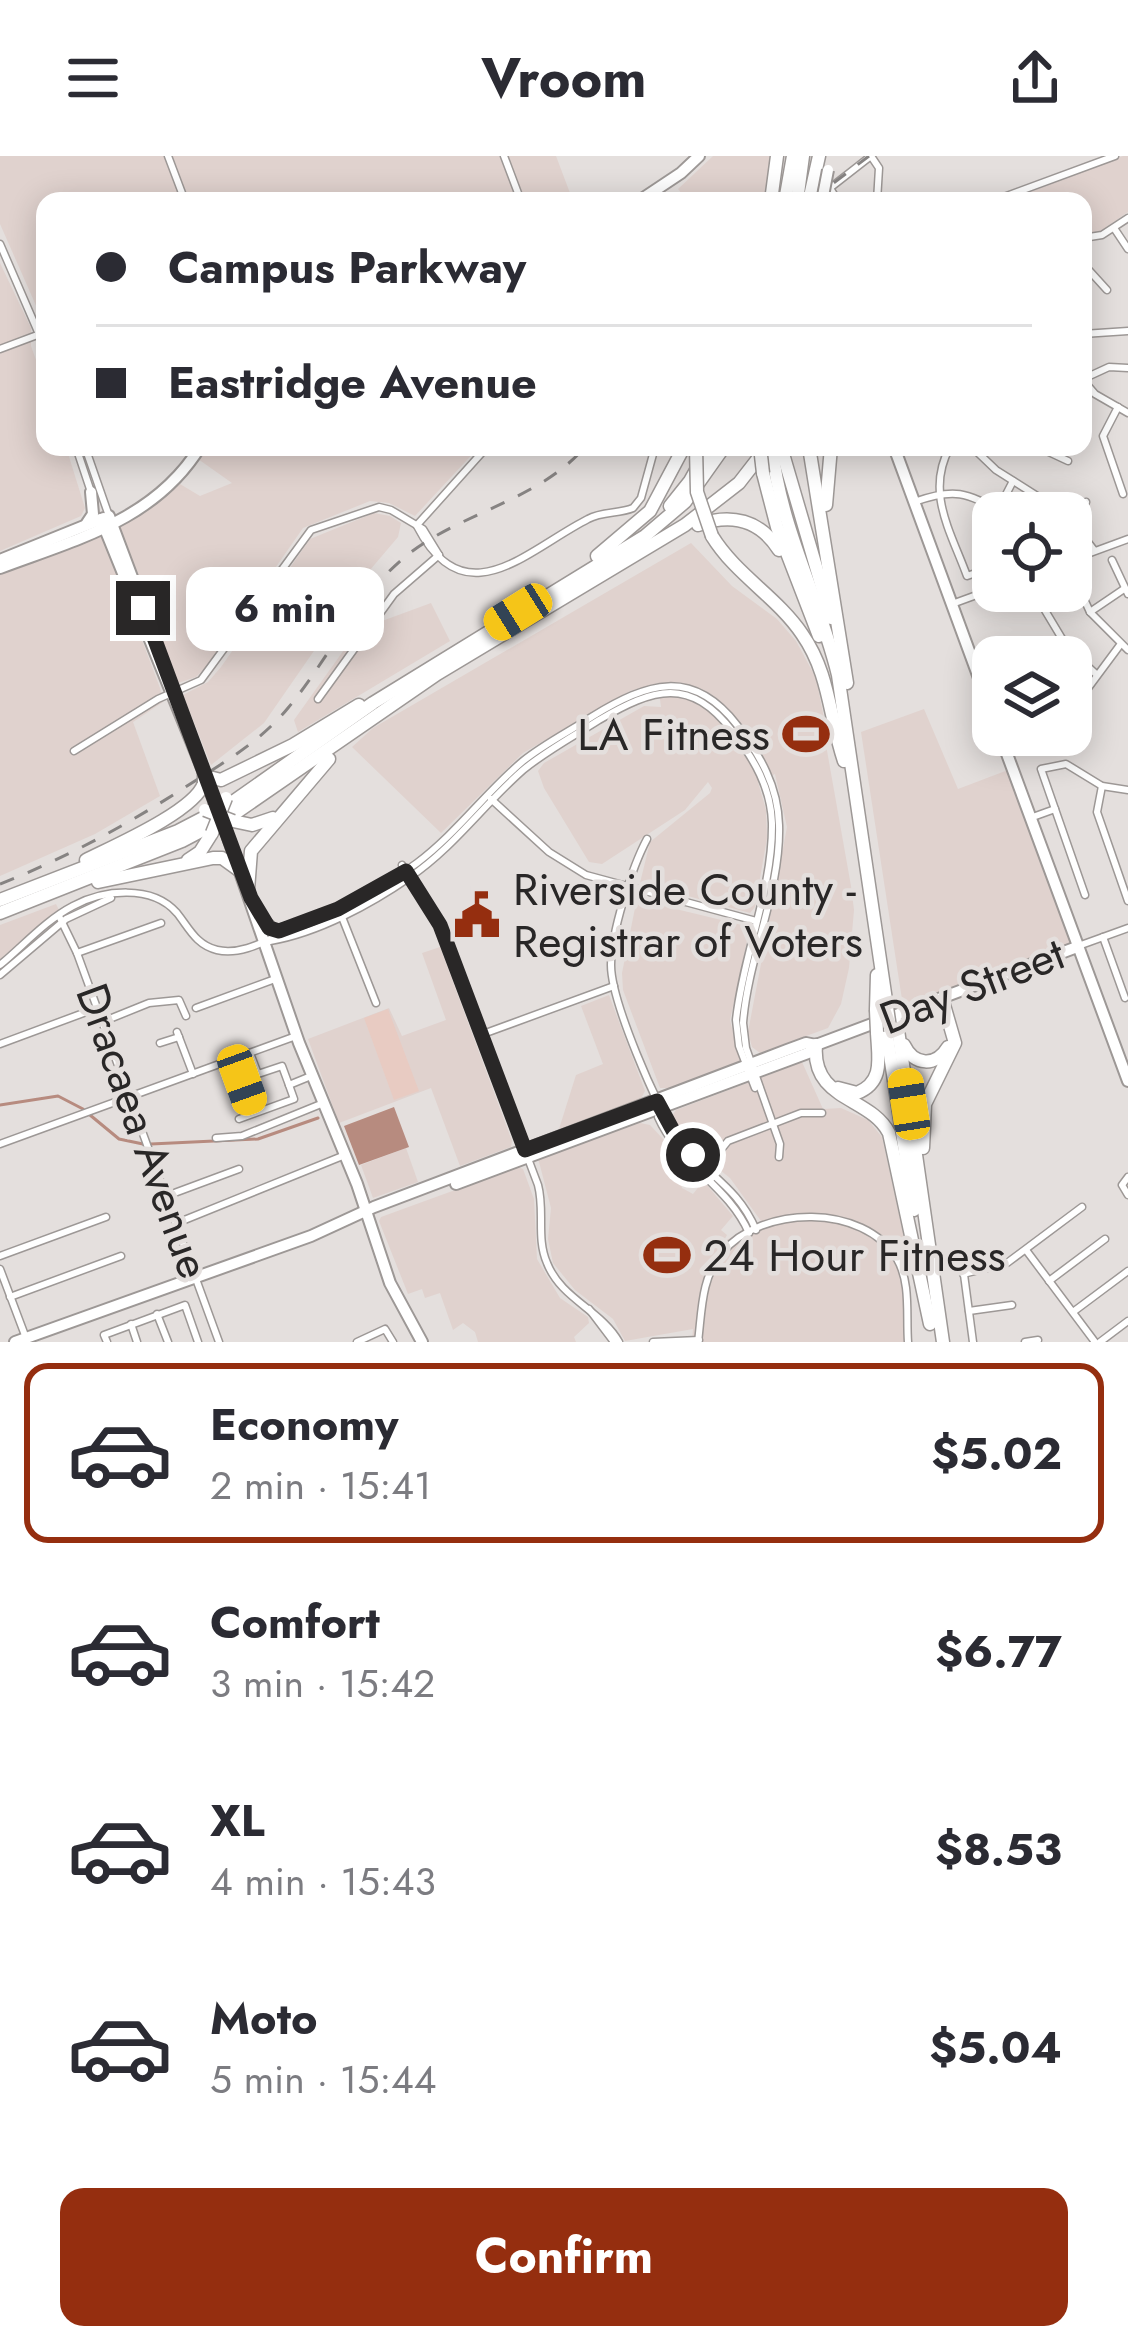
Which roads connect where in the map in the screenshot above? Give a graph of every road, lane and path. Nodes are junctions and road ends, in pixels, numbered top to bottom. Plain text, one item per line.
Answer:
1 (168, 156) edge
2 (504, 156) edge
3 (703, 156) edge
4 (780, 156) edge
5 (805, 156) edge
6 (831, 156) edge
7 (1115, 156) edge
8 (182, 192) edge
9 (518, 192) edge
10 (652, 192) edge
11 (663, 192) edge
12 (794, 192) edge
13 (797, 192) edge
14 (797, 192) edge
15 (824, 192) edge
16 (832, 192) edge
17 (878, 192) edge
18 (1019, 192) edge
19 (1128, 218) edge
20 (1114, 228) junction
21 (1092, 235) edge
22 (0, 244) edge
23 (1128, 249) edge
24 (1092, 273) edge
25 (1107, 290) dead end
26 (36, 325) edge
27 (1128, 331) edge
28 (1092, 333) edge
29 (36, 336) edge
30 (0, 349) edge
31 (1128, 368) edge
32 (1092, 375) edge
33 (1092, 390) edge
34 (1118, 407) junction
35 (1128, 413) edge
36 (82, 456) edge
37 (83, 456) edge
38 (189, 456) edge
39 (479, 456) edge
40 (653, 456) edge
41 (680, 456) edge
42 (696, 456) edge
43 (703, 456) edge
44 (718, 456) edge
45 (769, 456) edge
46 (771, 456) edge
47 (771, 456) edge
48 (772, 456) edge
49 (811, 456) edge
50 (830, 456) edge
51 (897, 456) edge
52 (946, 456) edge
53 (983, 456) edge
54 (1057, 456) edge
55 (1068, 461) dead end
56 (1013, 482) junction
57 (91, 492) junction
58 (1008, 492) edge
59 (1030, 492) edge
60 (937, 494) junction
61 (1123, 494) dead end
62 (972, 499) edge
63 (914, 502) junction
64 (106, 521) junction
65 (416, 525) junction
66 (85, 526) junction
67 (1128, 539) edge
68 (826, 546) junction
69 (1092, 548) edge
70 (1094, 552) joint
71 (439, 555) junction
72 (1112, 560) dead end
73 (0, 564) edge
74 (578, 575) junction
75 (972, 575) edge
76 (596, 577) junction
77 (801, 591) junction
78 (1126, 591) edge
79 (972, 597) edge
80 (952, 604) junction
81 (1092, 611) edge
82 (1046, 612) edge
83 (1090, 612) edge
84 (487, 631) junction
85 (1120, 645) junction
86 (1128, 650) edge
87 (972, 659) edge
88 (845, 672) junction
89 (1097, 675) junction
90 (1092, 682) edge
91 (403, 684) junction
92 (173, 693) junction
93 (318, 699) dead end
94 (388, 706) junction
95 (74, 751) dead end
96 (1008, 756) edge
97 (257, 764) junction
98 (846, 767) junction
99 (206, 776) junction
100 (1102, 786) junction
101 (1128, 790) edge
102 (491, 798) junction
103 (287, 805) junction
104 (181, 808) junction
105 (1055, 809) junction
106 (219, 815) junction
107 (1030, 818) junction
108 (647, 839) dead end
109 (182, 863) junction
110 (240, 871) junction
111 (406, 871) junction
112 (630, 889) junction
113 (50, 894) junction
114 (249, 894) junction
115 (1085, 895) dead end
116 (3, 898) edge
117 (1128, 901) edge
118 (339, 912) junction
119 (0, 913) edge
120 (61, 918) junction
121 (759, 921) junction
122 (161, 923) dead end
123 (297, 926) junction
124 (1128, 928) edge
125 (1103, 938) junction
126 (266, 941) junction
127 (1077, 947) junction
128 (76, 953) junction
129 (0, 964) edge
130 (0, 975) edge
131 (278, 978) junction
132 (614, 986) junction
133 (1125, 998) dead end
134 (938, 1000) junction
135 (376, 1003) dead end
136 (97, 1008) junction
137 (196, 1008) dead end
138 (885, 1008) junction
139 (186, 1016) dead end
140 (102, 1022) junction
141 (889, 1029) junction
142 (299, 1035) junction
143 (481, 1035) junction
144 (0, 1044) edge
145 (160, 1044) dead end
146 (1122, 1044) edge
147 (816, 1045) junction
148 (250, 1053) junction
149 (751, 1070) junction
150 (193, 1074) junction
151 (258, 1074) junction
152 (312, 1076) junction
153 (1128, 1081) edge
154 (289, 1085) junction
155 (130, 1097) junction
156 (325, 1102) junction
157 (658, 1105) junction
158 (629, 1112) junction
159 (822, 1112) dead end
160 (254, 1113) junction
161 (239, 1119) dead end
162 (770, 1124) junction
163 (598, 1132) junction
164 (216, 1138) dead end
165 (0, 1144) edge
166 (526, 1154) junction
167 (345, 1155) junction
168 (490, 1163) junction
169 (239, 1169) dead end
170 (704, 1171) junction
171 (473, 1178) junction
172 (1125, 1181) edge
173 (421, 1193) junction
174 (167, 1195) junction
175 (1128, 1195) edge
176 (1082, 1207) dead end
177 (367, 1214) junction
178 (106, 1217) dead end
179 (177, 1223) junction
180 (752, 1231) junction
181 (1105, 1239) dead end
182 (1026, 1250) junction
183 (961, 1252) dead end
184 (0, 1256) edge
185 (121, 1256) dead end
186 (932, 1257) junction
187 (0, 1269) edge
188 (1128, 1271) edge
189 (389, 1272) junction
190 (964, 1274) junction
191 (197, 1277) junction
192 (1049, 1281) junction
193 (10, 1297) junction
194 (1012, 1305) dead end
195 (969, 1311) junction
196 (1073, 1312) junction
197 (158, 1314) junction
198 (1128, 1321) edge
199 (130, 1324) junction
200 (930, 1324) junction
201 (218, 1337) edge
202 (106, 1339) edge
203 (1038, 1340) edge
204 (23, 1341) edge
205 (197, 1341) edge
206 (699, 1341) edge
207 (137, 1342) edge
208 (167, 1342) edge
209 (357, 1342) edge
210 (393, 1342) edge
211 (426, 1342) edge
212 (616, 1342) edge
213 (653, 1342) edge
214 (908, 1342) edge
215 (933, 1342) edge
216 (943, 1342) edge
217 (974, 1342) edge
218 (1025, 1342) edge
219 (1098, 1342) edge

1 - 8 street
2 - 9 street
3 - 10 main road
3 - 11 main road
4 - 12 highway
5 - 13 highway
5 - 14 highway
6 - 15 main road, bridge
7 - 18 street
16 - 17 street
19 - 20 street
20 - 21 street
20 - 23 street
22 - 26 street
24 - 25 street
27 - 28 street
29 - 30 street
31 - 32 street
33 - 34 street
34 - 35 street
34 - 61 street
36 - 57 street
37 - 64 street
38 - 64 main road
39 - 65 street
40 - 71 street
41 - 84 highway
42 - 98 highway, bridge
43 - 74 highway
44 - 74 highway
45 - 76 highway
46 - 77 highway
47 - 138 highway
48 - 88 highway
49 - 68 highway
50 - 68 highway
51 - 63 main road
52 - 60 street
53 - 56 street
54 - 55 street
56 - 58 street
56 - 59 street
57 - 64 street
57 - 66 main road
60 - 62 street
60 - 63 street
60 - 75 street
63 - 80 main road
64 - 66 main road
64 - 73 main road
64 - 92 main road
65 - 71 street
65 - 92 street
66 - 73 main road
67 - 70 street
68 - 88 highway
69 - 70 street
71 - 93 street
72 - 78 street
74 - 84 highway
76 - 77 highway
76 - 94 highway
77 - 98 highway
78 - 81 street
79 - 80 street
80 - 87 main road
82 - 89 street
83 - 85 street
84 - 91 highway
85 - 86 street
85 - 89 street
88 - 138 highway
89 - 90 street
91 - 97 highway
91 - 116 highway
92 - 95 street
92 - 99 main road
94 - 103 highway
94 - 113 highway
96 - 107 main road
97 - 99 highway
97 - 106 highway
98 - 138 highway
99 - 104 highway
99 - 106 main road
100 - 101 street
100 - 105 street
100 - 117 street
102 - 111 street
102 - 112 street
102 - 121 street
103 - 106 highway
103 - 114 highway
104 - 106 highway
104 - 116 highway
105 - 107 street
105 - 115 street
106 - 109 highway
106 - 110 main road
107 - 127 main road
108 - 112 street
109 - 110 highway
109 - 113 highway
110 - 114 main road
111 - 118 street
111 - 143 street
112 - 121 street
112 - 132 street
113 - 119 highway
114 - 123 main road
114 - 126 main road
118 - 123 street
118 - 126 street
118 - 135 street
120 - 126 street
120 - 128 street, Dracaea Avenue
120 - 129 street
120 - 130 street
121 - 149 street
122 - 128 street
123 - 126 street
124 - 125 street, Day Street
125 - 127 street, Day Street
125 - 133 street
126 - 131 main road
127 - 134 main road, Day Street
127 - 146 main road
128 - 136 street, Dracaea Avenue
131 - 137 street
131 - 142 main road
132 - 143 street
132 - 157 street
134 - 141 highway
134 - 147 main road, Day Street
134 - 186 highway
136 - 140 street, Dracaea Avenue
136 - 144 street
138 - 141 highway, bridge
138 - 141 highway, bridge
139 - 140 street
140 - 155 street, Dracaea Avenue
141 - 147 highway
141 - 186 highway
141 - 200 highway
142 - 148 street
142 - 152 main road
142 - 156 main road
143 - 166 street
145 - 150 street
146 - 153 main road
147 - 149 main road, Day Street
147 - 200 highway
148 - 150 street
148 - 151 street
149 - 157 main road, Day Street
149 - 162 street
150 - 155 street
151 - 154 street
151 - 160 street
152 - 154 street
152 - 156 main road
154 - 160 street
155 - 165 street
155 - 174 street, Dracaea Avenue
156 - 164 street
156 - 167 main road
157 - 158 main road, Day Street
157 - 163 main road, Day Street
157 - 170 street
158 - 163 main road
158 - 166 main road, Day Street
159 - 162 street
160 - 161 street
162 - 170 street
163 - 166 main road, Day Street
166 - 168 main road, Day Street
166 - 171 main road, Day Street
166 - 212 street
167 - 177 main road
167 - 179 street
168 - 171 main road
168 - 173 main road, Day Street
169 - 174 street
170 - 180 street
171 - 173 main road, Day Street
172 - 175 street
173 - 177 main road, Day Street
173 - 177 main road, Day Street
174 - 179 street, Dracaea Avenue
176 - 182 street
177 - 189 main road
177 - 189 main road
177 - 191 main road, Day Street
178 - 184 street
179 - 191 street, Dracaea Avenue
180 - 206 street
180 - 214 street
181 - 192 street
182 - 190 street
182 - 192 street
183 - 190 street
185 - 193 street
186 - 216 highway
187 - 193 street
188 - 196 street
189 - 211 main road
189 - 211 main road
190 - 195 street
191 - 201 street, Dracaea Avenue
191 - 204 main road, Day Street
192 - 196 street
193 - 204 street
194 - 195 street
195 - 217 street
196 - 219 street
197 - 199 street
197 - 205 street
197 - 208 street
198 - 219 street
199 - 202 street
199 - 207 street
200 - 215 highway
201 - 205 street
203 - 218 street
206 - 213 street
209 - 210 street

